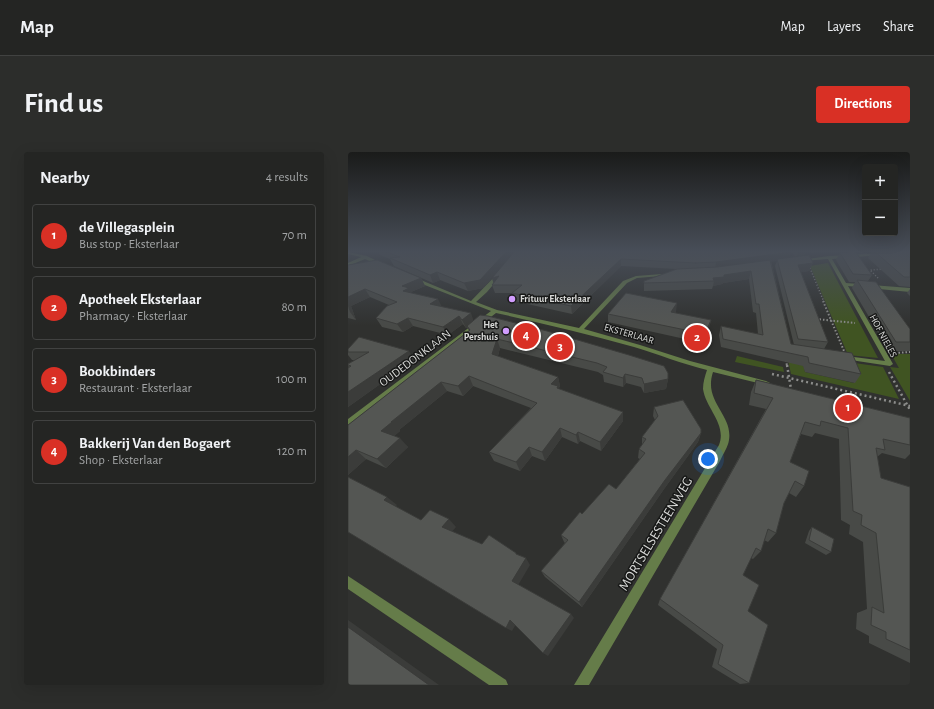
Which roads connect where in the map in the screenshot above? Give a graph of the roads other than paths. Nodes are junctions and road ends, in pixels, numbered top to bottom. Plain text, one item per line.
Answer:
1 (498, 276) edge
2 (639, 276) edge
3 (840, 276) edge
4 (410, 277) edge
5 (845, 284) junction
6 (909, 290) edge
7 (472, 303) junction
8 (495, 311) junction
9 (580, 330) junction
10 (840, 358) edge
11 (711, 369) junction
12 (791, 389) edge
13 (348, 422) edge
14 (348, 582) edge
15 (501, 685) edge
16 (581, 685) edge

1 - 7 street
2 - 9 street
3 - 5 street, HOF NIELES
4 - 7 street, EKSTERLAAR
5 - 6 street
5 - 10 street, HOF NIELES
7 - 8 street, EKSTERLAAR
8 - 9 street, EKSTERLAAR
8 - 13 street, OUDEDONKLAAN
9 - 11 street, EKSTERLAAR
11 - 12 street, EKSTERLAAR
11 - 16 street, MORTSELSESTEENWEG
14 - 15 street

